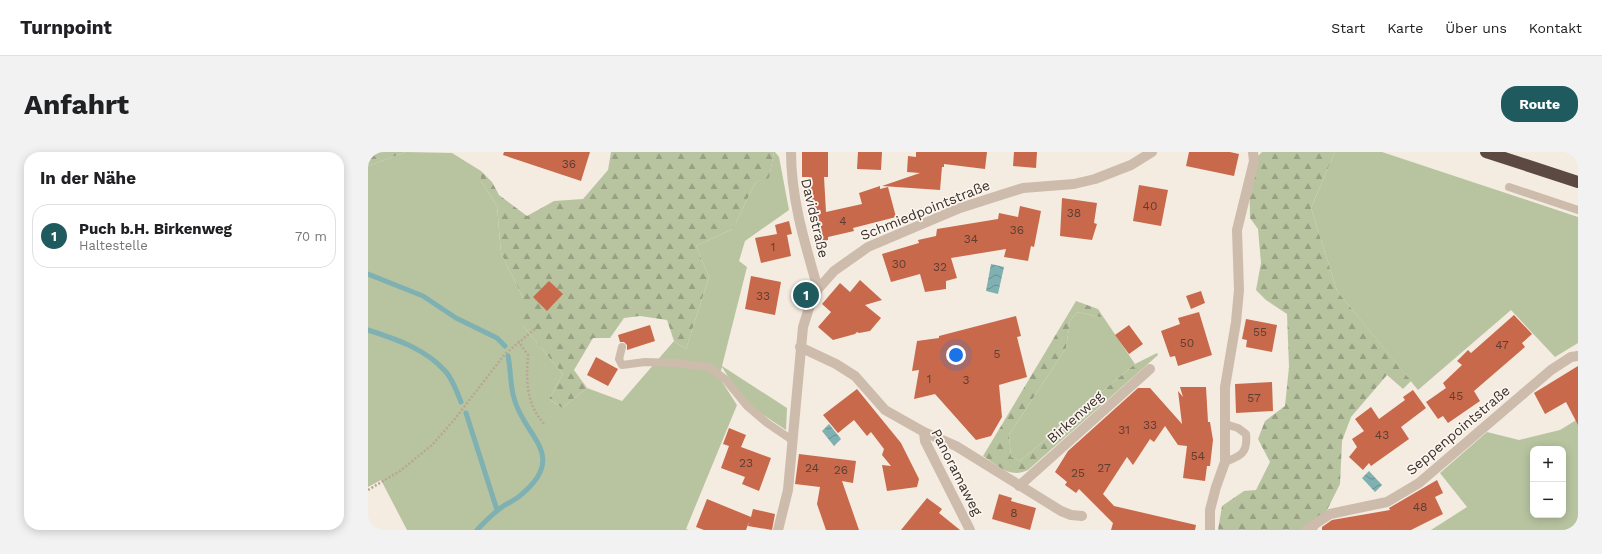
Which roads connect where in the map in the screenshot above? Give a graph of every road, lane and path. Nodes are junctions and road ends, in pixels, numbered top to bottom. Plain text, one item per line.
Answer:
1 (791, 152) edge
2 (1152, 152) edge
3 (1253, 152) edge
4 (1486, 152) edge
5 (1578, 182) edge
6 (1510, 187) dead end
7 (1578, 210) edge
8 (818, 289) junction
9 (536, 328) dead end
10 (518, 341) junction
11 (622, 347) dead end
12 (800, 347) junction
13 (1578, 356) edge
14 (1150, 369) dead end
15 (1225, 424) junction
16 (545, 425) dead end
17 (924, 432) junction
18 (792, 440) junction
19 (1225, 462) junction
20 (1019, 486) junction
21 (368, 490) edge
22 (1082, 516) dead end
23 (778, 530) edge
24 (970, 530) edge
25 (1210, 530) edge
26 (1306, 530) edge

1 - 8 street, Davidstraße
2 - 8 street, Schmiedpointstraße
3 - 15 street
4 - 5 highway
6 - 7 lane
8 - 12 street, Schmiedpointstraße
9 - 10 path
10 - 16 path
10 - 21 path
11 - 18 lane
12 - 17 street, Panoramaweg
12 - 18 street, Schmiedpointstraße
13 - 26 street, Seppenpointstraße
14 - 20 street, Birkenweg
15 - 19 street
15 - 19 lane
17 - 20 street
17 - 24 street, Panoramaweg
18 - 23 street, Schmiedpointstraße
19 - 25 street
20 - 22 street

